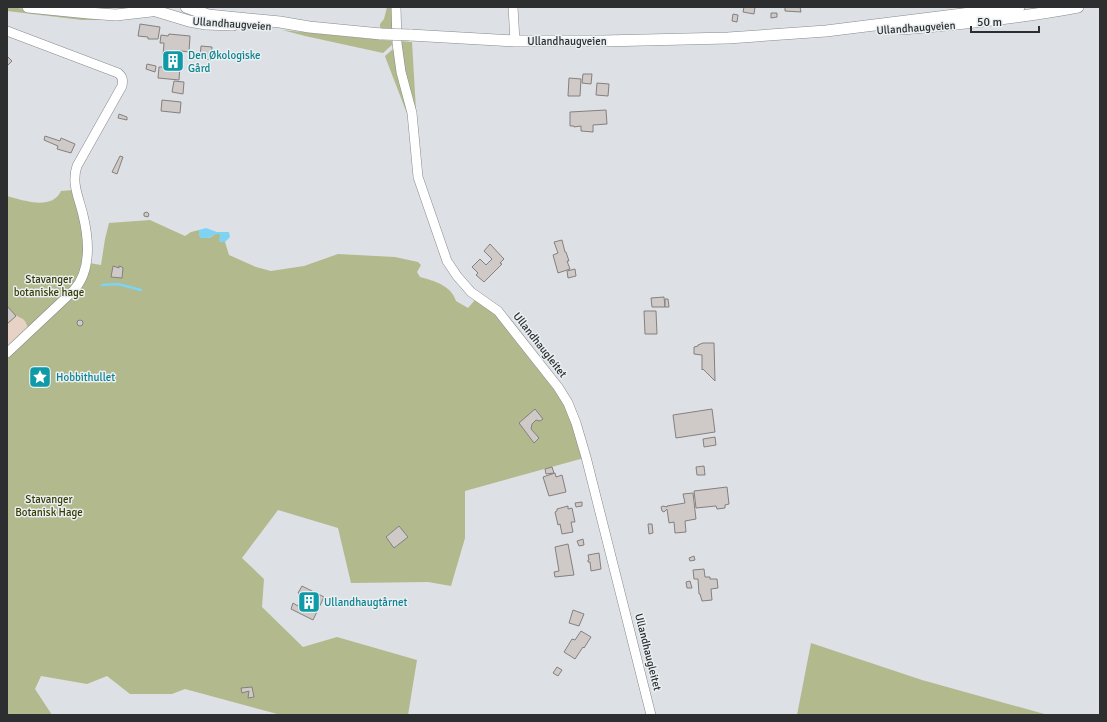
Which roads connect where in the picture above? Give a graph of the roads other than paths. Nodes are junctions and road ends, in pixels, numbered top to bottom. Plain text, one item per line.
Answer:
1 (28, 7) edge
2 (186, 7) edge
3 (396, 7) edge
4 (513, 7) edge
5 (1019, 7) edge
6 (1078, 7) edge
7 (1064, 8) edge
8 (154, 9) edge
9 (309, 27) junction
10 (826, 31) junction
11 (7, 32) edge
12 (515, 41) junction
13 (7, 353) edge
14 (651, 715) edge

1 - 8 main road, Ullandhaugveien
2 - 9 main road, Ullandhaugveien
3 - 14 street, Ullandhaugleitet
4 - 12 street
5 - 10 main road, Ullandhaugveien
6 - 7 main road, Ullandhaugveien
7 - 10 main road, Ullandhaugveien
8 - 9 main road, Ullandhaugveien
9 - 12 main road, Ullandhaugveien, bridge
10 - 12 main road, Ullandhaugveien
11 - 13 street

